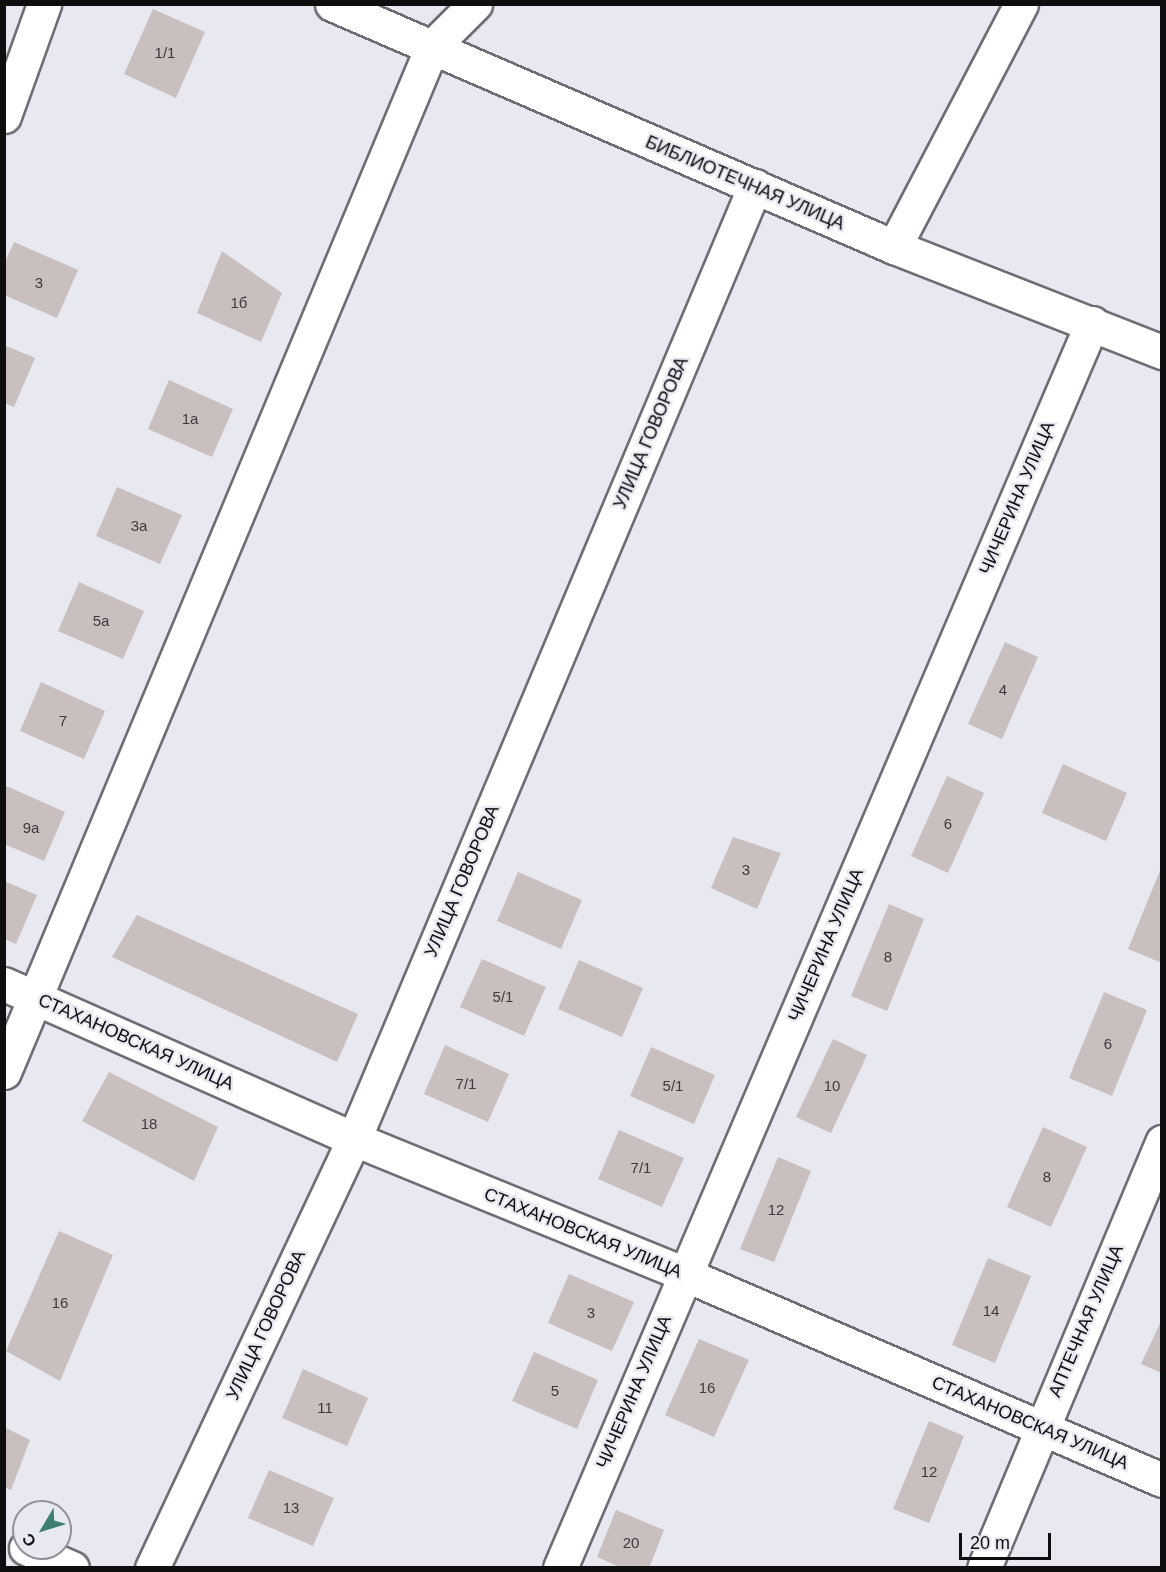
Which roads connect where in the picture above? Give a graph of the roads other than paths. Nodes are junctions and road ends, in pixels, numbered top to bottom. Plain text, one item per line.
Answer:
1 (44, 4) edge
2 (332, 4) edge
3 (1022, 4) edge
4 (469, 7) edge
5 (432, 47) junction
6 (5, 113) edge
7 (755, 186) junction
8 (894, 247) junction
9 (1092, 323) junction
10 (1161, 352) edge
11 (4, 984) edge
12 (38, 999) junction
13 (4, 1072) edge
14 (354, 1139) junction
15 (1161, 1142) edge
16 (684, 1274) junction
17 (1042, 1428) junction
18 (1161, 1480) edge
19 (53, 1560) edge
20 (72, 1568) edge
21 (152, 1568) edge
22 (560, 1568) edge
23 (984, 1568) edge

1 - 6 street
2 - 5 street, БИБЛИОТЕЧНАЯ УЛИЦА
3 - 8 street
4 - 5 street
5 - 7 street, БИБЛИОТЕЧНАЯ УЛИЦА
5 - 12 street
7 - 8 street, БИБЛИОТЕЧНАЯ УЛИЦА
7 - 14 street, УЛИЦА ГОВОРОВА
8 - 9 street, БИБЛИОТЕЧНАЯ УЛИЦА
9 - 10 street, БИБЛИОТЕЧНАЯ УЛИЦА
9 - 16 street, ЧИЧЕРИНА УЛИЦА
11 - 12 street, СТАХАНОВСКАЯ УЛИЦА
12 - 13 street
12 - 14 street, СТАХАНОВСКАЯ УЛИЦА
14 - 16 street, СТАХАНОВСКАЯ УЛИЦА
14 - 21 street, УЛИЦА ГОВОРОВА
15 - 17 street, АПТЕЧНАЯ УЛИЦА
16 - 17 street, СТАХАНОВСКАЯ УЛИЦА
16 - 22 street, ЧИЧЕРИНА УЛИЦА
17 - 18 street, СТАХАНОВСКАЯ УЛИЦА
17 - 23 street, АПТЕЧНАЯ УЛИЦА
19 - 20 street

